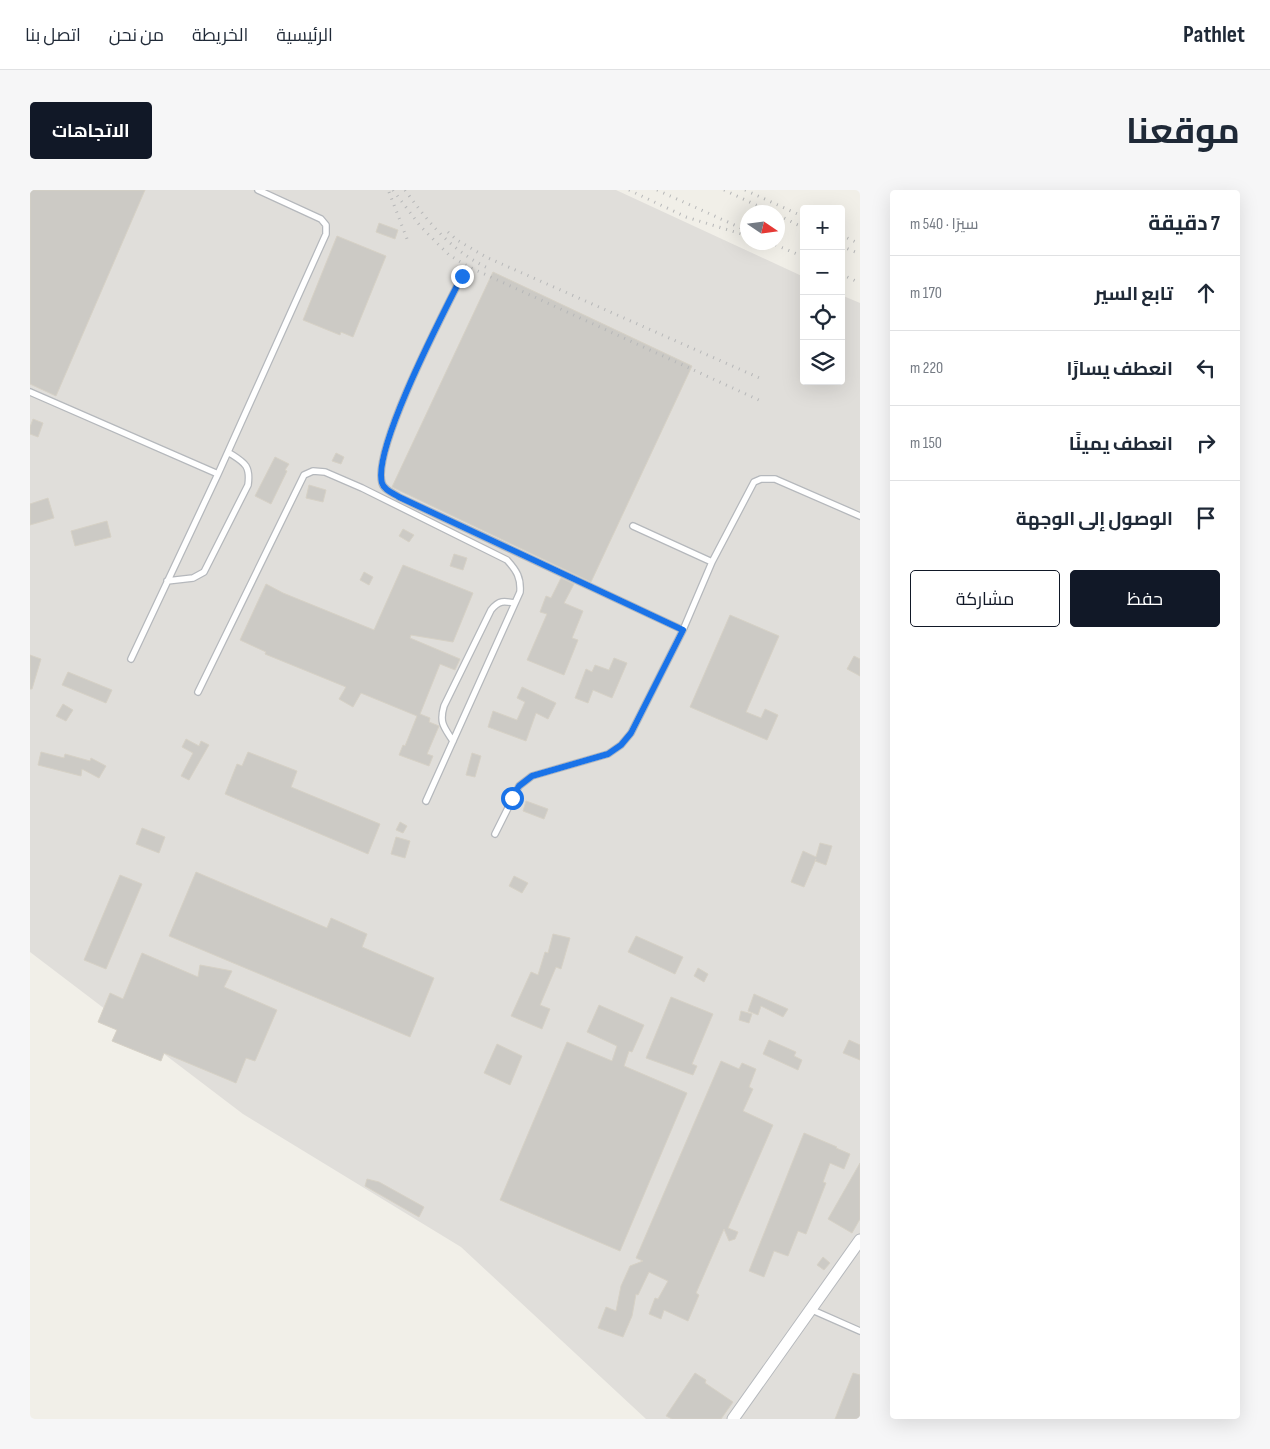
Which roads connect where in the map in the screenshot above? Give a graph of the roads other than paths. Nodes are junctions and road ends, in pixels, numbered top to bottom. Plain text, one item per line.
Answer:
1 (258, 190) edge
2 (462, 276) dead end
3 (30, 392) edge
4 (228, 452) junction
5 (218, 474) junction
6 (860, 516) edge
7 (633, 526) dead end
8 (712, 562) junction
9 (167, 582) junction
10 (515, 604) junction
11 (683, 630) junction
12 (131, 660) dead end
13 (198, 692) dead end
14 (453, 741) junction
15 (426, 801) dead end
16 (495, 834) dead end
17 (860, 1240) edge
18 (810, 1309) junction
19 (860, 1332) edge
20 (733, 1419) edge

1 - 4 lane
2 - 11 lane
3 - 5 lane
4 - 5 lane
4 - 9 lane
5 - 9 lane
6 - 8 lane
7 - 8 lane
8 - 11 lane
9 - 12 lane
10 - 13 lane
10 - 14 lane
10 - 14 lane
11 - 16 lane
14 - 15 lane
17 - 18 street
18 - 19 lane
18 - 20 street

